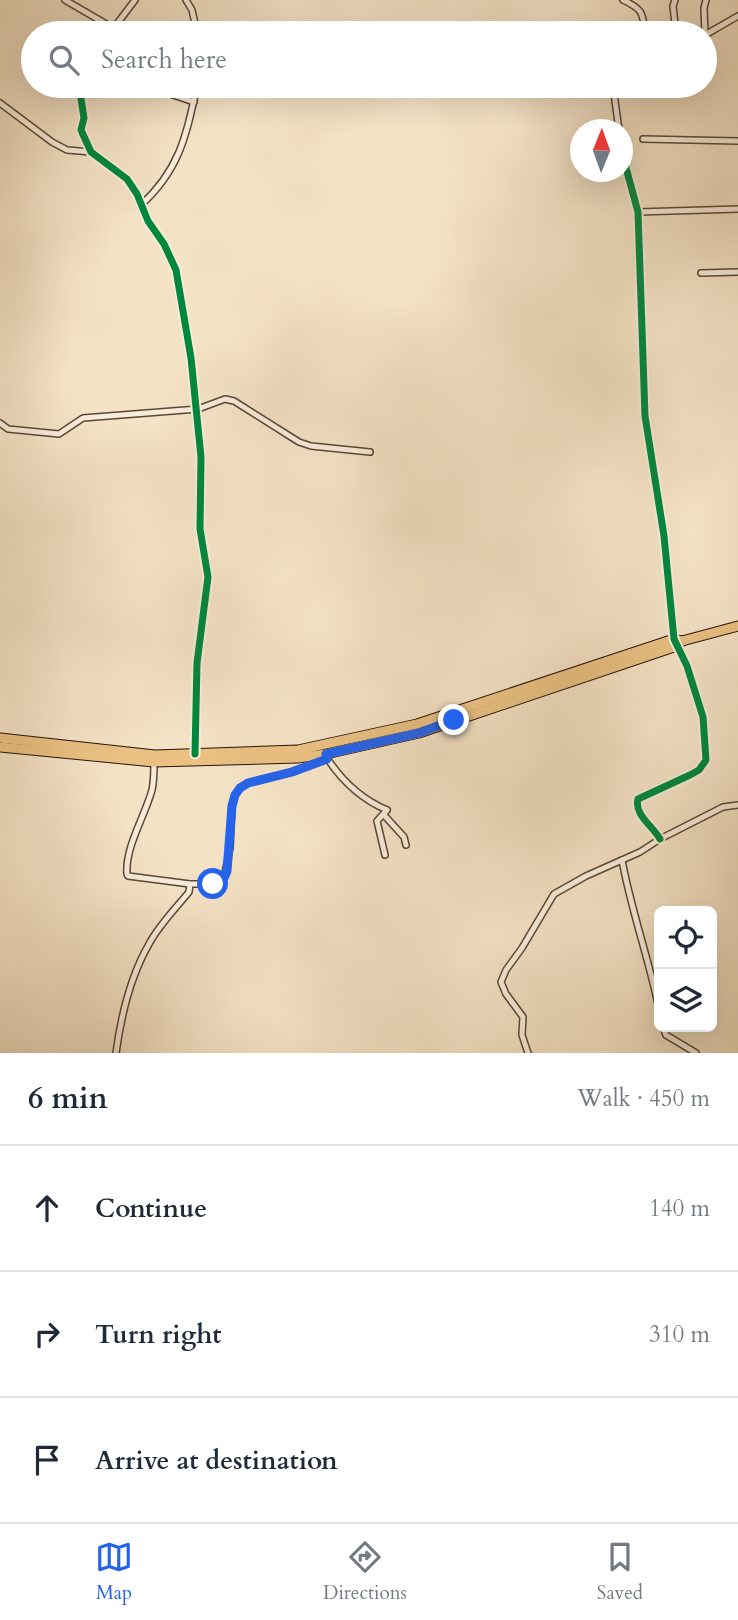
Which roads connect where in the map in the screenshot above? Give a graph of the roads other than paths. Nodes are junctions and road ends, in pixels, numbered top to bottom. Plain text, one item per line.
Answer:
1 (65, 0) edge
2 (186, 0) edge
3 (623, 0) edge
4 (675, 0) edge
5 (706, 0) edge
6 (133, 1) edge
7 (738, 16) edge
8 (96, 21) edge
9 (118, 21) edge
10 (195, 21) edge
11 (644, 21) edge
12 (675, 21) edge
13 (704, 21) edge
14 (717, 28) edge
15 (81, 98) edge
16 (182, 98) edge
17 (195, 98) edge
18 (615, 98) edge
19 (194, 102) junction
20 (0, 103) edge
21 (618, 119) edge
22 (643, 139) dead end
23 (738, 141) edge
24 (91, 152) junction
25 (630, 182) edge
26 (141, 205) junction
27 (738, 209) edge
28 (638, 212) junction
29 (738, 272) edge
30 (701, 273) dead end
31 (198, 409) junction
32 (0, 423) edge
33 (370, 452) dead end
34 (738, 626) edge
35 (678, 642) junction
36 (0, 738) edge
37 (0, 747) edge
38 (195, 754) junction
39 (326, 757) junction
40 (154, 762) junction
41 (738, 805) edge
42 (387, 810) junction
43 (660, 838) junction
44 (406, 845) dead end
45 (385, 855) dead end
46 (622, 860) junction
47 (190, 884) junction
48 (654, 985) edge
49 (665, 1032) edge
50 (116, 1053) edge
51 (528, 1053) edge
52 (696, 1053) edge

1 - 8 street
2 - 10 street
3 - 11 street
4 - 12 street
5 - 13 street
6 - 9 street
7 - 14 street
15 - 24 street
16 - 19 street
17 - 19 street
18 - 21 street
19 - 26 street
20 - 24 street
22 - 23 street
24 - 26 street
25 - 28 street
26 - 31 street
27 - 28 street
28 - 35 street
29 - 30 street
31 - 32 street
31 - 33 street
31 - 38 street
34 - 35 main road
35 - 38 main road
35 - 39 main road
35 - 43 street
36 - 38 main road
37 - 40 main road
39 - 40 main road
39 - 42 street
39 - 47 street
40 - 47 street
41 - 43 street
42 - 44 street
42 - 45 street
43 - 46 street
46 - 48 street
46 - 51 street
47 - 50 street
49 - 52 street

